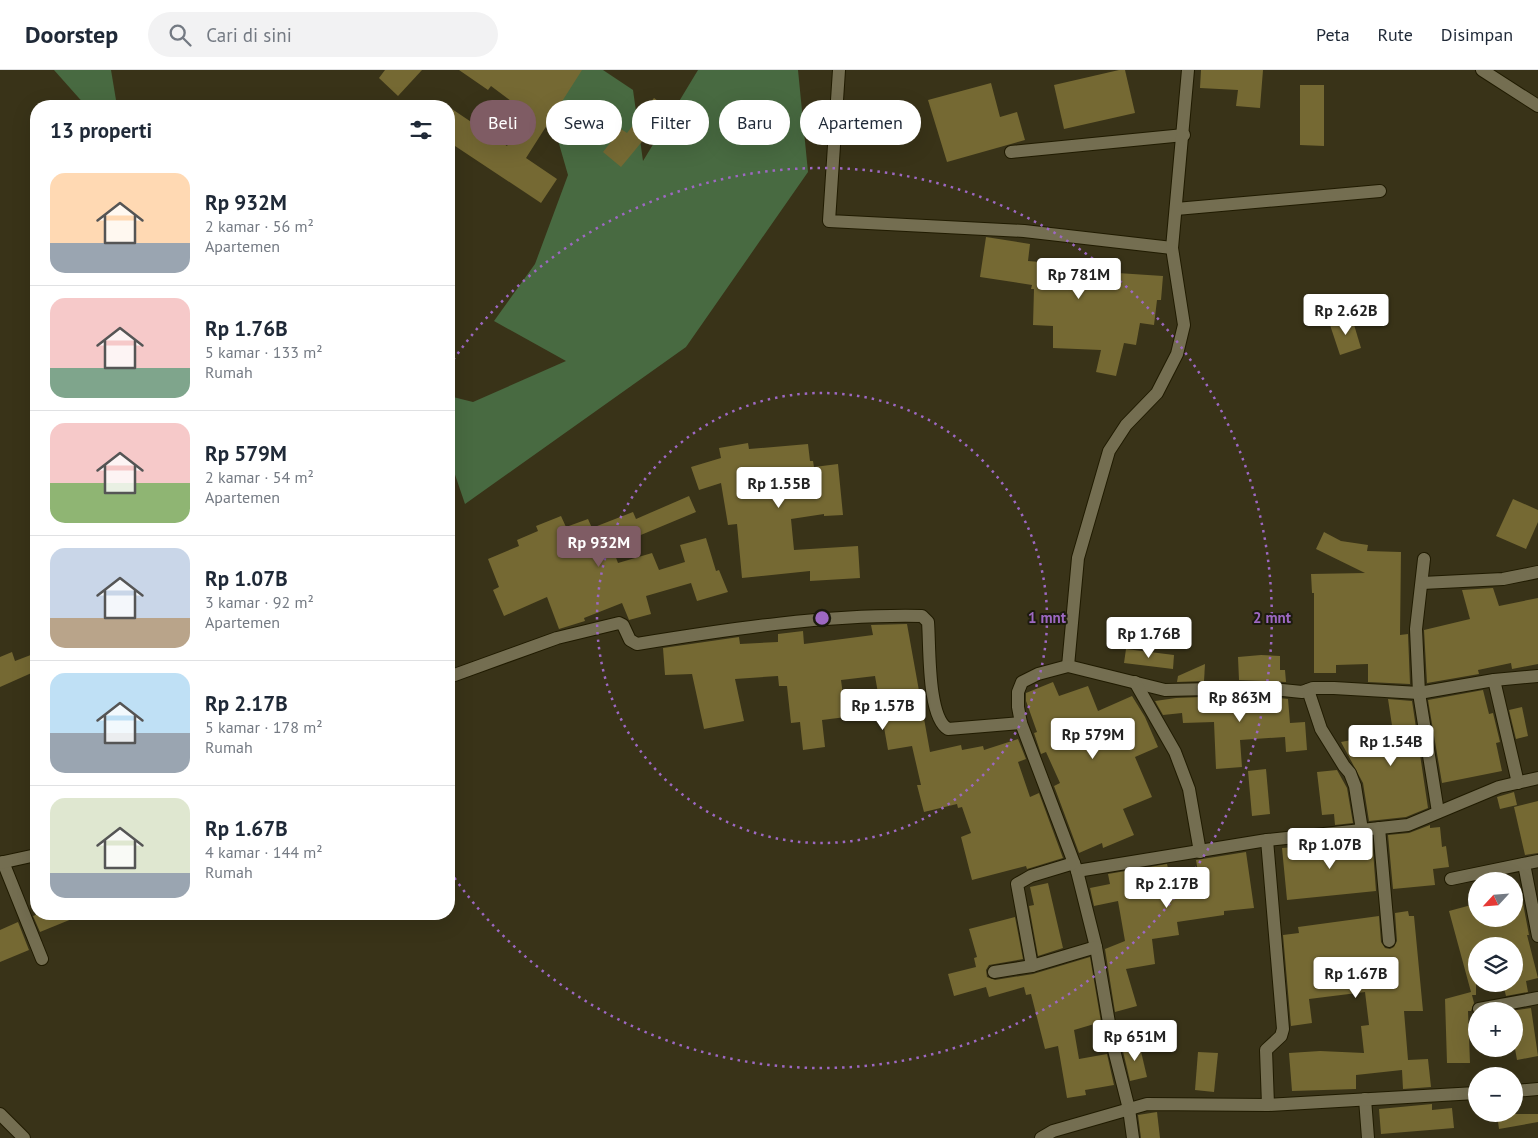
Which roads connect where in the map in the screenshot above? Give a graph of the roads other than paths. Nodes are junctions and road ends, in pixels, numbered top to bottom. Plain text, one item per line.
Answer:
1 (839, 70) edge
2 (1188, 70) edge
3 (1482, 70) edge
4 (1538, 106) edge
5 (1184, 135) junction
6 (1011, 152) dead end
7 (1380, 192) dead end
8 (1176, 208) junction
9 (1172, 248) junction
10 (1424, 559) dead end
11 (1538, 572) edge
12 (1422, 583) junction
13 (1068, 666) junction
14 (455, 674) edge
15 (1538, 676) edge
16 (1494, 680) junction
17 (1135, 682) junction
18 (1308, 690) junction
19 (1419, 693) junction
20 (1021, 723) junction
21 (1538, 778) edge
22 (1518, 783) junction
23 (1438, 812) junction
24 (1379, 828) junction
25 (1362, 830) junction
26 (1268, 840) junction
27 (1200, 852) junction
28 (30, 856) edge
29 (1538, 861) edge
30 (2, 863) edge
31 (1524, 864) junction
32 (1076, 867) junction
33 (1451, 879) dead end
34 (1538, 936) edge
35 (1389, 941) dead end
36 (1096, 947) junction
37 (42, 959) dead end
38 (1032, 966) junction
39 (994, 972) dead end
40 (1538, 998) edge
41 (1517, 1002) edge
42 (1538, 1089) edge
43 (1523, 1090) edge
44 (1468, 1093) edge
45 (1365, 1099) junction
46 (1268, 1105) junction
47 (1129, 1109) junction
48 (0, 1114) edge
49 (24, 1138) edge
50 (1041, 1138) edge
51 (1133, 1138) edge
52 (1368, 1138) edge

1 - 9 street
2 - 5 street
3 - 4 street
5 - 6 street
5 - 8 street
7 - 8 street
8 - 9 street
9 - 13 street
10 - 12 street
11 - 12 street
12 - 19 street
13 - 17 street
13 - 20 street
14 - 20 street
15 - 16 street
16 - 19 street
16 - 22 street
17 - 18 street
17 - 27 street
18 - 19 street
18 - 25 street
19 - 23 street
20 - 32 street
21 - 22 street
22 - 23 street
23 - 24 street
24 - 25 street
24 - 35 street
25 - 26 street
26 - 27 street
26 - 46 street
27 - 32 street
28 - 30 street
29 - 31 street
30 - 37 street
31 - 33 street
31 - 34 street
32 - 36 street
32 - 38 street
36 - 38 street
36 - 47 street
38 - 39 street
40 - 41 street
42 - 43 street
44 - 45 street
45 - 46 street
45 - 52 street
46 - 47 street
47 - 50 street
47 - 51 street
48 - 49 street

